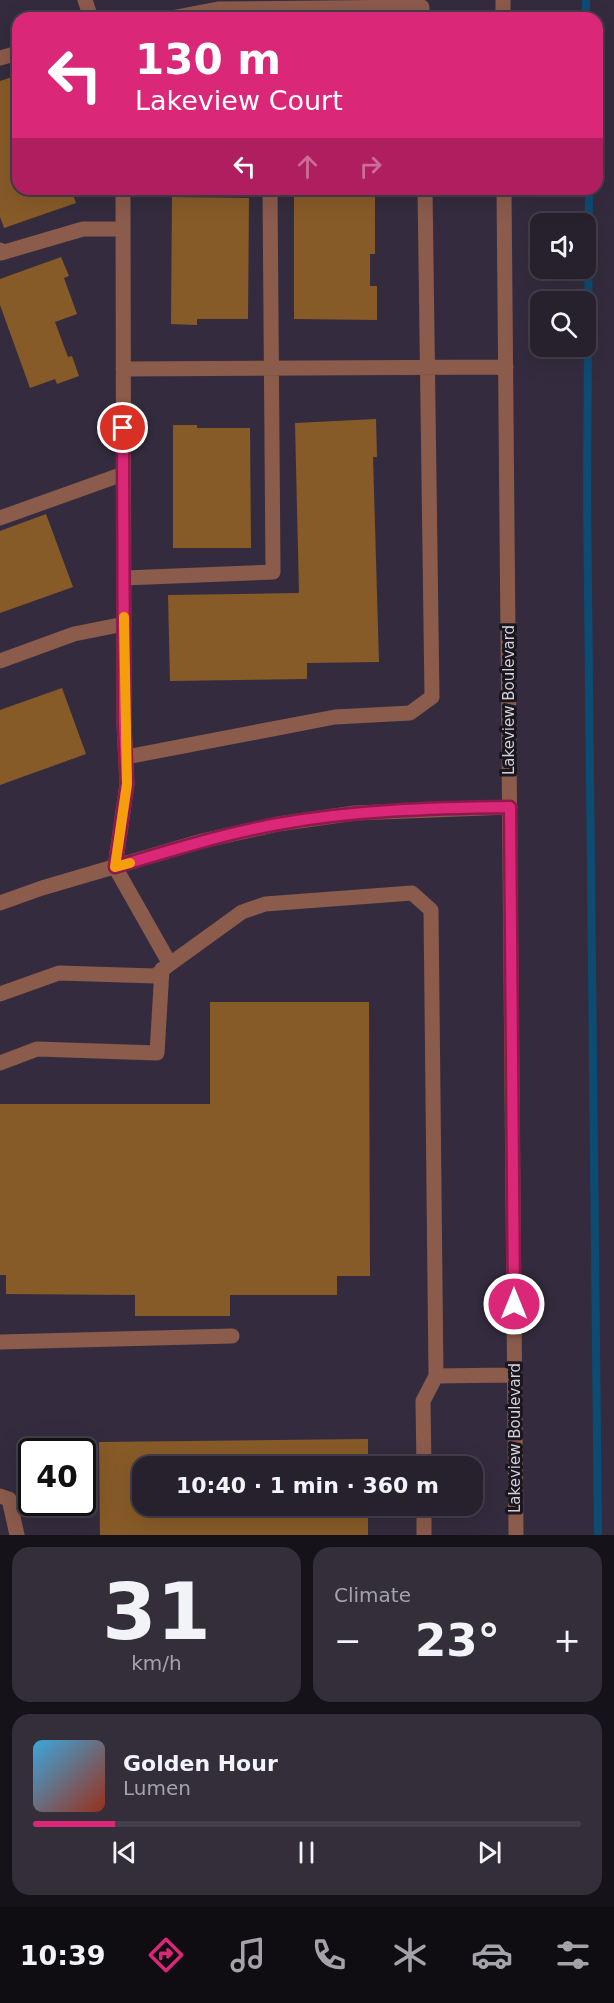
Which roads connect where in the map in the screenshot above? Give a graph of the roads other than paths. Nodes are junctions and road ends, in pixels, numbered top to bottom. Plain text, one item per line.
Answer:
1 (202, 12) edge
2 (422, 12) edge
3 (123, 195) edge
4 (270, 195) edge
5 (425, 195) edge
6 (504, 195) edge
7 (123, 229) junction
8 (0, 250) edge
9 (427, 366) junction
10 (506, 367) junction
11 (123, 369) junction
12 (272, 369) junction
13 (123, 474) junction
14 (0, 518) edge
15 (124, 578) junction
16 (124, 624) junction
17 (0, 660) edge
18 (126, 757) junction
19 (510, 807) junction
20 (115, 867) junction
21 (0, 903) edge
22 (166, 966) junction
23 (0, 994) edge
24 (0, 1064) edge
25 (232, 1336) dead end
26 (0, 1342) edge
27 (514, 1374) junction
28 (436, 1376) junction
29 (424, 1456) edge
30 (0, 1496) edge
31 (424, 1516) edge
32 (17, 1535) edge
33 (424, 1535) edge
34 (516, 1535) edge

1 - 2 street
3 - 7 street
4 - 12 street
5 - 9 street
6 - 10 street, Lakeview Boulevard
7 - 8 street
7 - 11 street
9 - 10 street
9 - 12 street
9 - 18 street
10 - 19 street, Lakeview Boulevard
11 - 12 street
11 - 13 street
12 - 15 street
13 - 14 street
13 - 15 street
15 - 16 street
16 - 17 street
16 - 18 street
18 - 20 street
19 - 20 street
19 - 27 street, Lakeview Boulevard
20 - 21 street
20 - 22 street
22 - 23 street
22 - 24 street
22 - 28 street
25 - 26 street
27 - 28 street
27 - 34 street, Lakeview Boulevard
28 - 29 street
30 - 32 street
31 - 33 street

